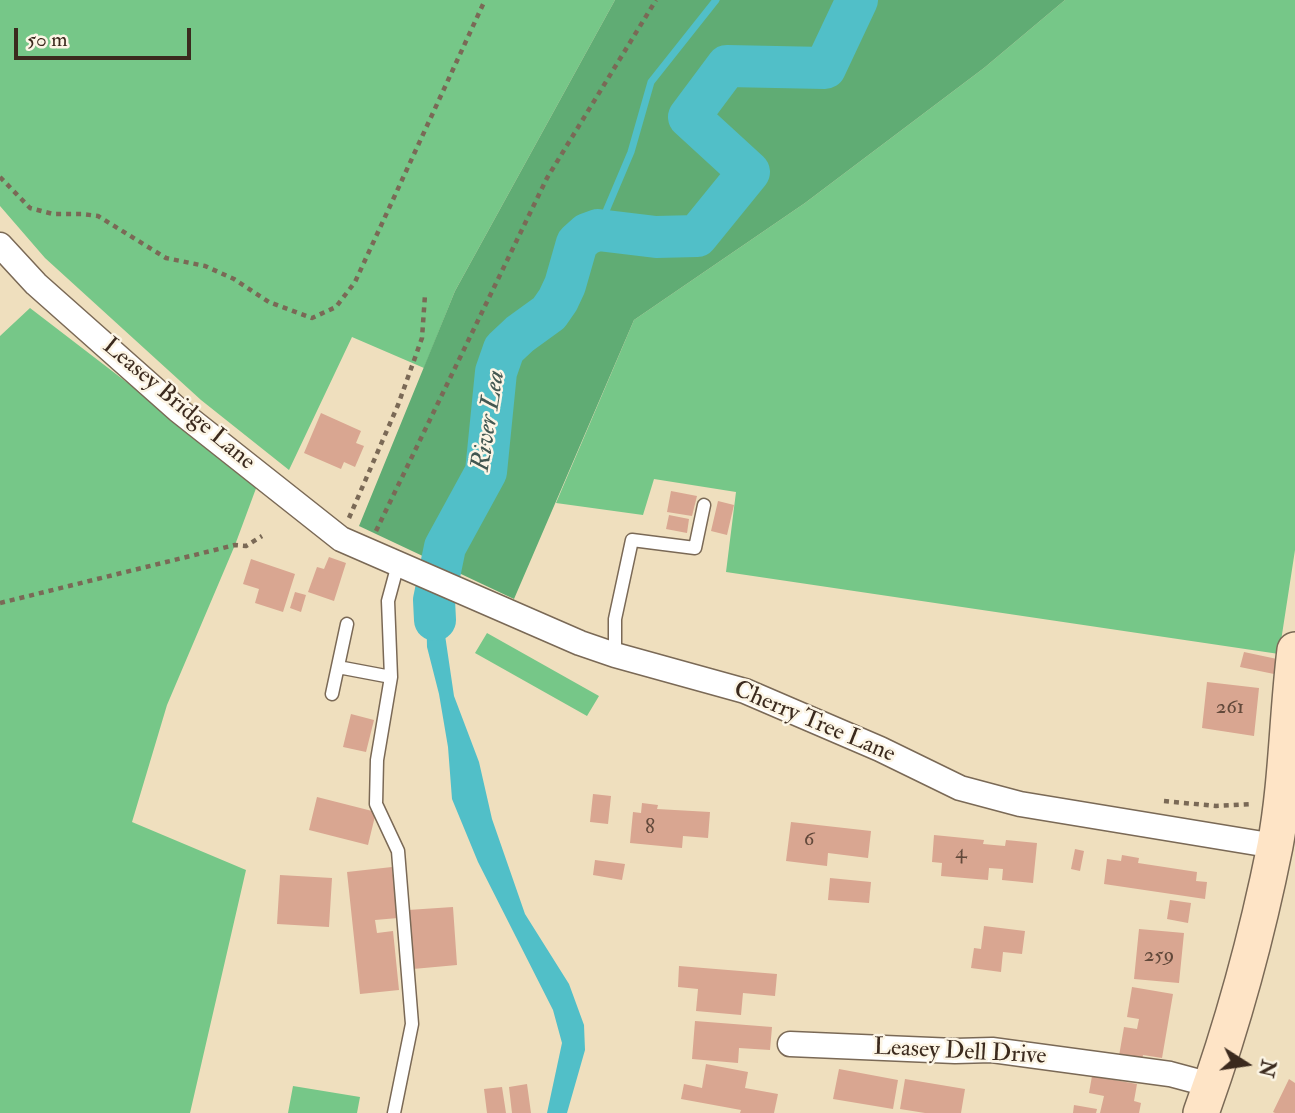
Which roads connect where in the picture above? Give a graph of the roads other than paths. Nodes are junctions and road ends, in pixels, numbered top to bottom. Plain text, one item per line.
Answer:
1 (0, 245) edge
2 (704, 505) dead end
3 (367, 551) joint
4 (398, 564) junction
5 (347, 624) dead end
6 (1295, 650) edge
7 (615, 655) junction
8 (338, 667) junction
9 (391, 677) junction
10 (332, 694) dead end
11 (1288, 799) edge
12 (1275, 845) junction
13 (790, 1044) dead end
14 (1207, 1099) edge
15 (394, 1113) edge

1 - 3 street, Leasey Bridge Lane
2 - 7 lane
3 - 4 street, Cherry Tree Lane
4 - 7 street, Cherry Tree Lane
4 - 9 lane
5 - 8 lane
6 - 11 main road
7 - 12 street, Cherry Tree Lane
8 - 9 lane
8 - 10 lane
9 - 15 lane
11 - 12 main road
12 - 14 main road
13 - 14 street, Leasey Dell Drive

